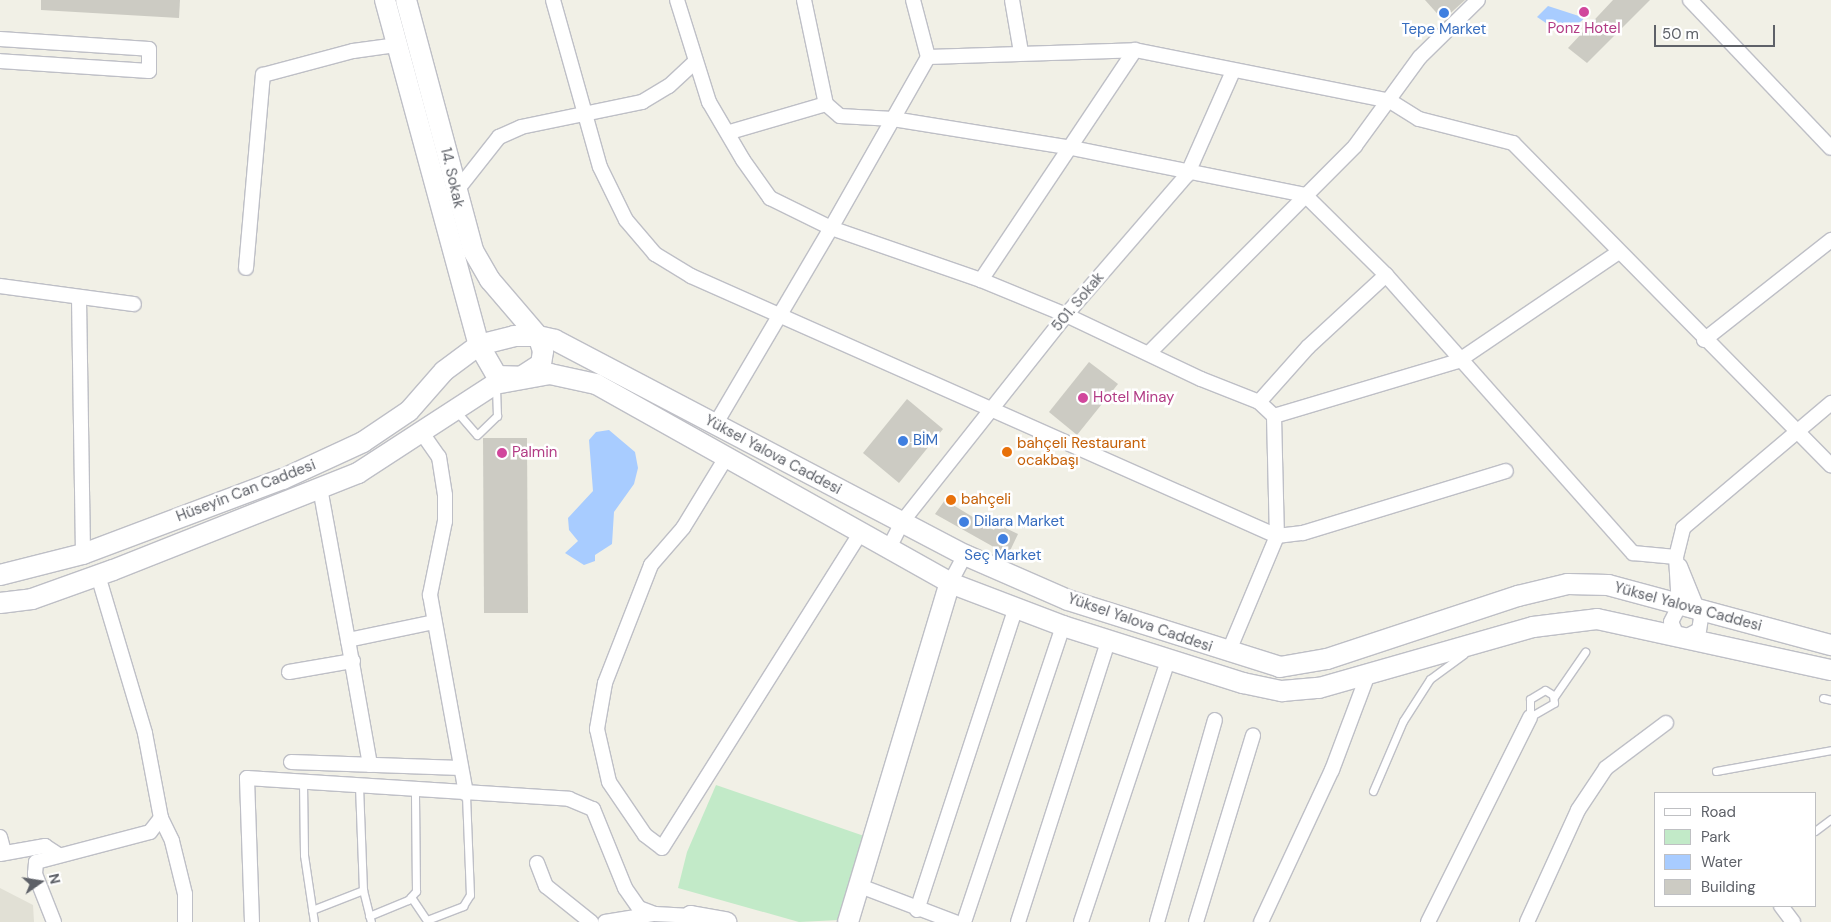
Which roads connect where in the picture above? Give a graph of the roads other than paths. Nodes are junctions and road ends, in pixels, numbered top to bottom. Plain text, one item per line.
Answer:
1 (385, 0) edge
2 (406, 0) edge
3 (553, 0) edge
4 (677, 0) edge
5 (804, 0) edge
6 (913, 0) edge
7 (1012, 0) edge
8 (1478, 0) edge
9 (1690, 0) edge
10 (0, 39) edge
11 (396, 45) junction
12 (1135, 50) junction
13 (1022, 52) junction
14 (928, 57) junction
15 (0, 60) edge
16 (694, 63) junction
17 (1233, 71) junction
18 (1390, 101) junction
19 (826, 104) junction
20 (584, 111) junction
21 (893, 119) junction
22 (730, 132) junction
23 (1072, 148) junction
24 (1831, 148) edge
25 (1187, 175) junction
26 (457, 193) junction
27 (1305, 195) junction
28 (436, 198) junction
29 (831, 228) junction
30 (1831, 240) edge
31 (1619, 252) junction
32 (246, 268) dead end
33 (1386, 275) junction
34 (981, 280) junction
35 (0, 286) edge
36 (79, 298) junction
37 (134, 304) dead end
38 (468, 308) junction
39 (780, 312) junction
40 (1066, 315) junction
41 (538, 336) junction
42 (1704, 340) junction
43 (484, 342) junction
44 (1149, 354) junction
45 (1458, 361) junction
46 (444, 371) junction
47 (521, 377) junction
48 (495, 384) junction
49 (1259, 402) junction
50 (1831, 403) edge
51 (455, 409) junction
52 (992, 409) junction
53 (1274, 416) junction
54 (715, 425) junction
55 (1794, 430) junction
56 (422, 433) junction
57 (727, 456) junction
58 (1831, 465) edge
59 (1506, 471) dead end
60 (320, 488) junction
61 (902, 522) junction
62 (861, 532) junction
63 (1277, 536) junction
64 (890, 546) junction
65 (83, 554) junction
66 (965, 554) junction
67 (1676, 556) junction
68 (0, 575) edge
69 (98, 576) junction
70 (950, 583) junction
71 (0, 603) edge
72 (1679, 606) junction
73 (1016, 608) junction
74 (1699, 611) junction
75 (434, 622) junction
76 (1063, 626) junction
77 (1682, 634) junction
78 (348, 640) junction
79 (1482, 640) junction
80 (1108, 641) junction
81 (1831, 645) edge
82 (1585, 652) dead end
83 (1228, 653) junction
84 (1168, 660) junction
85 (352, 661) junction
86 (1831, 670) edge
87 (289, 672) dead end
88 (1368, 674) junction
89 (1554, 698) junction
90 (1530, 717) junction
91 (1215, 720) dead end
92 (1666, 723) dead end
93 (1252, 736) dead end
94 (1831, 750) edge
95 (291, 762) dead end
96 (370, 765) junction
97 (461, 768) junction
98 (1716, 771) dead end
99 (303, 782) junction
100 (359, 786) junction
101 (415, 790) junction
102 (1373, 791) dead end
103 (466, 794) junction
104 (161, 818) junction
105 (1831, 818) edge
106 (1816, 830) edge
107 (0, 837) edge
108 (2, 853) edge
109 (59, 855) junction
110 (538, 863) dead end
111 (860, 886) junction
112 (363, 890) junction
113 (411, 897) junction
114 (1782, 907) edge
115 (312, 910) junction
116 (917, 910) junction
117 (655, 914) junction
118 (370, 919) edge
119 (691, 919) edge
120 (428, 921) edge
121 (54, 922) edge
122 (185, 922) edge
123 (252, 922) edge
124 (314, 922) edge
125 (592, 922) edge
126 (605, 922) edge
127 (726, 922) edge
128 (848, 922) edge
129 (955, 922) edge
130 (964, 922) edge
131 (1018, 922) edge
132 (1081, 922) edge
133 (1157, 922) edge
134 (1196, 922) edge
135 (1260, 922) edge
136 (1428, 922) edge
137 (1527, 922) edge
138 (1793, 922) edge

1 - 11 main road, 14. Sokak
2 - 26 main road, 14. Sokak
3 - 20 street
4 - 16 street
5 - 19 street
6 - 14 street
7 - 13 street
8 - 18 street
9 - 24 street
10 - 15 street
11 - 28 main road, 14. Sokak
11 - 32 street
12 - 13 street
12 - 17 street
12 - 23 street
13 - 14 street
14 - 21 street
16 - 20 street
16 - 22 street
17 - 18 street
17 - 25 street, 501. Sokak
18 - 27 street
18 - 31 street
19 - 21 street
19 - 22 street
20 - 26 street
20 - 39 street
21 - 23 street
21 - 29 street
22 - 29 street
23 - 25 street
23 - 34 street
25 - 27 street
25 - 40 street, 501. Sokak
26 - 28 street
26 - 41 main road, 14. Sokak
27 - 33 street
27 - 44 street
28 - 38 main road, 14. Sokak
29 - 34 street
29 - 39 street
30 - 42 street
31 - 42 street
31 - 45 street
33 - 45 street
33 - 49 street
34 - 40 street
35 - 36 street
36 - 37 street
36 - 65 street
38 - 43 main road, 14. Sokak
38 - 46 main road
39 - 52 street
39 - 54 street
40 - 44 street
40 - 52 street, 501. Sokak
41 - 43 main road, Yüksel Yalova Caddesi
41 - 47 main road
41 - 54 main road, Yüksel Yalova Caddesi
42 - 55 street
43 - 46 main road, Hüseyin Can Caddesi
43 - 47 main road, 14. Sokak
44 - 49 street
45 - 53 street
45 - 67 street
46 - 65 main road, Hüseyin Can Caddesi
47 - 48 main road, Yüksel Yalova Caddesi
47 - 57 main road, Yüksel Yalova Caddesi
48 - 51 main road, Hüseyin Can Caddesi
48 - 51 lane
49 - 53 street
50 - 55 street
51 - 56 main road, Hüseyin Can Caddesi
52 - 61 street, 501. Sokak
52 - 63 street
53 - 63 street
54 - 61 main road, Yüksel Yalova Caddesi
55 - 58 street
55 - 67 street
56 - 60 main road, Hüseyin Can Caddesi
56 - 75 street
57 - 62 main road, Yüksel Yalova Caddesi
57 - 62 street
59 - 63 street
60 - 69 main road, Hüseyin Can Caddesi
60 - 78 street
61 - 64 street, 501. Sokak
61 - 66 main road, Yüksel Yalova Caddesi
62 - 64 main road, Yüksel Yalova Caddesi
63 - 83 street
64 - 70 main road, Yüksel Yalova Caddesi
65 - 68 main road, Hüseyin Can Caddesi
66 - 70 street
66 - 83 main road, Yüksel Yalova Caddesi
67 - 72 street
67 - 74 street
69 - 71 main road, Hüseyin Can Caddesi
69 - 104 street
70 - 73 main road, Yüksel Yalova Caddesi
70 - 111 main road
72 - 74 main road, Yüksel Yalova Caddesi
72 - 77 street
72 - 83 main road, Yüksel Yalova Caddesi
73 - 76 main road, Yüksel Yalova Caddesi
73 - 116 street
74 - 77 street
74 - 81 main road, Yüksel Yalova Caddesi
75 - 78 street
75 - 97 street
76 - 80 main road, Yüksel Yalova Caddesi
76 - 130 street
77 - 79 main road, Yüksel Yalova Caddesi
77 - 86 main road, Yüksel Yalova Caddesi
78 - 85 street
79 - 88 main road, Yüksel Yalova Caddesi
79 - 102 lane
80 - 84 main road, Yüksel Yalova Caddesi
80 - 131 street
82 - 89 lane
84 - 88 main road, Yüksel Yalova Caddesi
84 - 132 street
85 - 87 street
85 - 96 street
88 - 135 street
89 - 90 lane
89 - 90 lane
90 - 136 street
91 - 133 street
92 - 137 street
93 - 134 street
94 - 98 lane
95 - 96 street
96 - 97 street
97 - 103 street
99 - 100 street
99 - 115 lane
99 - 123 street
100 - 101 street
100 - 112 lane
101 - 103 street
101 - 113 lane
103 - 117 street
103 - 120 lane
104 - 109 street
104 - 122 street
105 - 106 lane
107 - 108 street
108 - 109 street
109 - 121 street
110 - 125 street
111 - 116 street
111 - 128 main road
112 - 115 lane
112 - 118 lane
113 - 118 lane
113 - 120 lane
114 - 138 street
115 - 124 lane
116 - 129 street
117 - 119 street
117 - 126 street
119 - 127 main road

